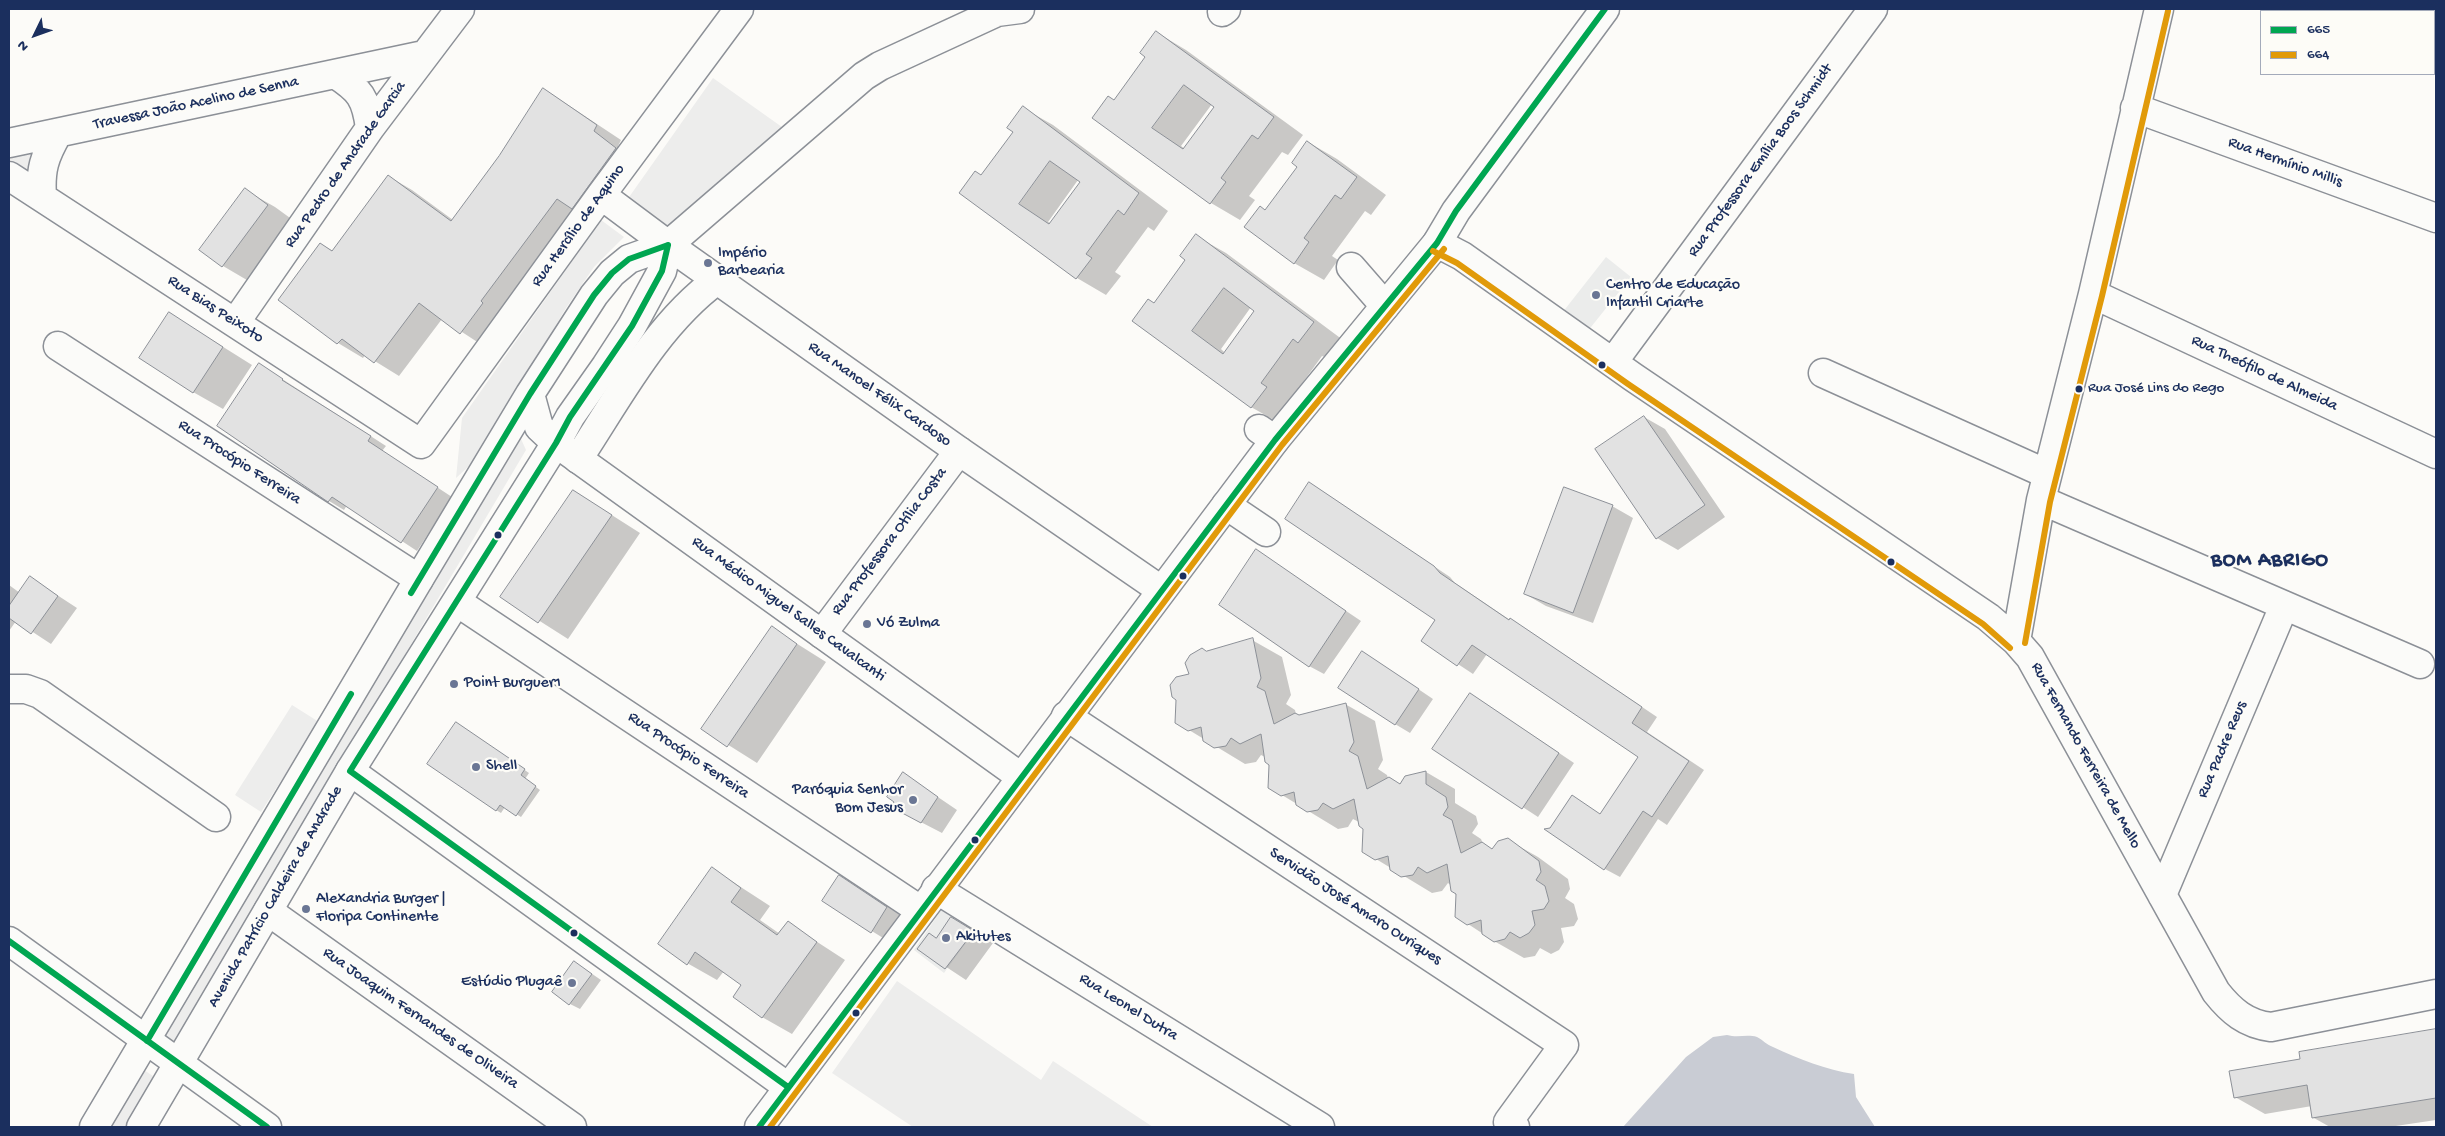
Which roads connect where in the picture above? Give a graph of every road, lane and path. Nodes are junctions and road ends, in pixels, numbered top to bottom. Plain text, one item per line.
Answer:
1 (460, 9) edge
2 (739, 9) edge
3 (1020, 9) edge
4 (1605, 9) edge
5 (1873, 9) edge
6 (2159, 9) edge
7 (424, 55) junction
8 (335, 74) junction
9 (2134, 108) junction
10 (370, 128) junction
11 (58, 133) junction
12 (9, 143) edge
13 (9, 176) edge
14 (601, 194) junction
15 (42, 197) junction
16 (2436, 218) edge
17 (1437, 243) junction
18 (668, 245) junction
19 (1351, 267) dead end
20 (717, 280) junction
21 (2093, 294) junction
22 (1385, 306) junction
23 (235, 323) junction
24 (58, 346) dead end
25 (1614, 362) junction
26 (1823, 373) dead end
27 (530, 394) junction
28 (421, 444) joint
29 (556, 444) junction
30 (959, 451) junction
31 (2436, 454) edge
32 (578, 460) junction
33 (2047, 474) junction
34 (2041, 500) junction
35 (1226, 505) junction
36 (1266, 532) dead end
37 (419, 579) junction
38 (1161, 590) junction
39 (456, 602) junction
40 (2284, 606) junction
41 (822, 634) junction
42 (2016, 641) junction
43 (2420, 664) dead end
44 (9, 688) edge
45 (1066, 716) junction
46 (350, 771) junction
47 (1021, 777) junction
48 (216, 817) dead end
49 (2162, 895) junction
50 (928, 900) junction
51 (268, 911) junction
52 (9, 941) edge
53 (2436, 994) edge
54 (147, 1041) junction
55 (178, 1064) junction
56 (788, 1087) junction
57 (1511, 1125) edge
58 (94, 1127) edge
59 (141, 1127) edge
60 (266, 1127) edge
61 (572, 1127) edge
62 (759, 1127) edge
63 (1320, 1127) edge

1 - 7 street, Rua Pedro de Andrade Garcia
2 - 14 street, Rua Hercílio de Aquino
3 - 18 street
4 - 17 street
5 - 25 street, Rua Professora Emília Boos Schmidt
6 - 9 street
7 - 8 street, Travessa João Acelino de Senna
7 - 10 street, Rua Pedro de Andrade Garcia
8 - 10 street
8 - 11 street, Travessa João Acelino de Senna
9 - 16 street, Rua Hermínio Millis
9 - 21 street
10 - 23 street, Rua Pedro de Andrade Garcia
11 - 12 street, Travessa João Acelino de Senna
11 - 15 street
13 - 15 street, Rua Bias Peixoto
14 - 18 street, Rua Manoel Félix Cardoso
14 - 28 street, Rua Hercílio de Aquino
15 - 23 street, Rua Bias Peixoto
17 - 22 street
17 - 25 street, Rua Fernando Ferreira de Mello
18 - 20 street, Rua Manoel Félix Cardoso
18 - 27 street
18 - 29 street, Avenida Patrício Caldeira de Andrade
19 - 22 street
20 - 30 street, Rua Manoel Félix Cardoso
20 - 32 street
21 - 31 street, Rua Theófilo de Almeida
21 - 33 street
22 - 35 street
23 - 28 street, Rua Bias Peixoto
24 - 37 street, Rua Procópio Ferreira
25 - 42 street, Rua Fernando Ferreira de Mello
26 - 33 street
27 - 29 street, Rua Médico Miguel Salles Cavalcanti
27 - 37 street
29 - 32 street, Rua Médico Miguel Salles Cavalcanti
29 - 39 street, Avenida Patrício Caldeira de Andrade
30 - 38 street, Rua Manoel Félix Cardoso
30 - 41 street, Rua Professora Otília Costa
32 - 41 street, Rua Médico Miguel Salles Cavalcanti
33 - 34 street
34 - 40 street
34 - 42 street
35 - 36 street
35 - 38 street
37 - 54 street
38 - 45 street
39 - 46 street, Avenida Patrício Caldeira de Andrade
39 - 50 street, Rua Procópio Ferreira
40 - 43 street
40 - 49 street, Rua Padre Reus
41 - 47 street, Rua Médico Miguel Salles Cavalcanti
42 - 49 street, Rua Fernando Ferreira de Mello
44 - 48 street
45 - 47 street
45 - 57 street, Servidão José Amaro Ouriques
46 - 51 street, Avenida Patrício Caldeira de Andrade
46 - 56 street
47 - 50 street
49 - 53 street, Rua Fernando Ferreira de Mello
50 - 56 street
50 - 63 street, Rua Leonel Dutra
51 - 55 street, Avenida Patrício Caldeira de Andrade
51 - 61 street, Rua Joaquim Fernandes de Oliveira
52 - 54 street
54 - 55 street
54 - 58 street
55 - 59 street, Avenida Patrício Caldeira de Andrade
55 - 60 street
56 - 62 street

